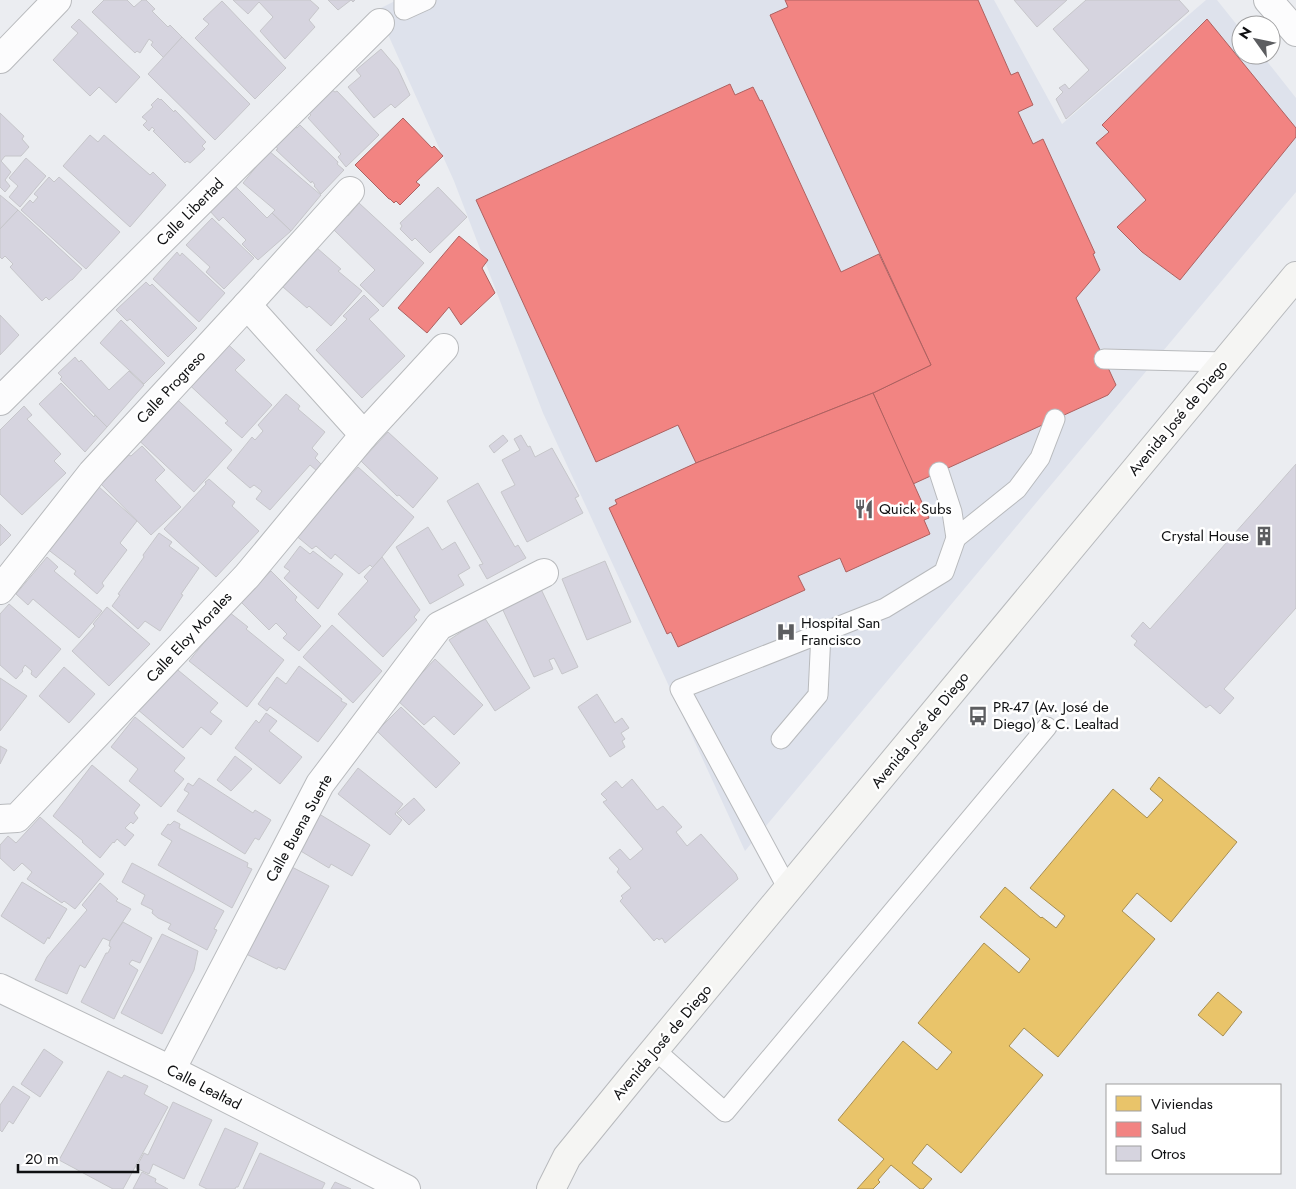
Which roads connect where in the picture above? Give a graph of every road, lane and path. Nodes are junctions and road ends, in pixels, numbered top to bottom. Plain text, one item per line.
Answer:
1 (57, 0) edge
2 (404, 0) edge
3 (426, 0) edge
4 (1268, 0) edge
5 (380, 23) dead end
6 (1296, 32) edge
7 (0, 59) edge
8 (350, 191) dead end
9 (1296, 276) edge
10 (247, 305) junction
11 (444, 348) dead end
12 (1104, 359) dead end
13 (1225, 362) junction
14 (0, 401) edge
15 (1055, 419) dead end
16 (364, 435) junction
17 (939, 472) dead end
18 (956, 538) junction
19 (544, 573) dead end
20 (0, 590) edge
21 (821, 634) junction
22 (1047, 727) dead end
23 (781, 739) dead end
24 (0, 819) edge
25 (788, 889) junction
26 (0, 988) edge
27 (655, 1050) junction
28 (172, 1070) junction
29 (406, 1189) edge
30 (551, 1189) edge

1 - 7 street
2 - 3 lane
4 - 6 street
5 - 14 street, Calle Libertad
8 - 10 street, Calle Progreso
9 - 13 street, Avenida José de Diego
10 - 16 street
10 - 20 street, Calle Progreso
11 - 16 street, Calle Eloy Morales
12 - 13 lane
13 - 25 street, Avenida José de Diego
15 - 18 lane
16 - 24 street, Calle Eloy Morales
17 - 18 lane
18 - 21 lane
19 - 28 street, Calle Buena Suerte
21 - 23 lane
21 - 25 lane
22 - 27 lane
25 - 27 street, Avenida José de Diego
26 - 28 street, Calle Lealtad
27 - 30 street, Avenida José de Diego
28 - 29 street, Calle Lealtad

